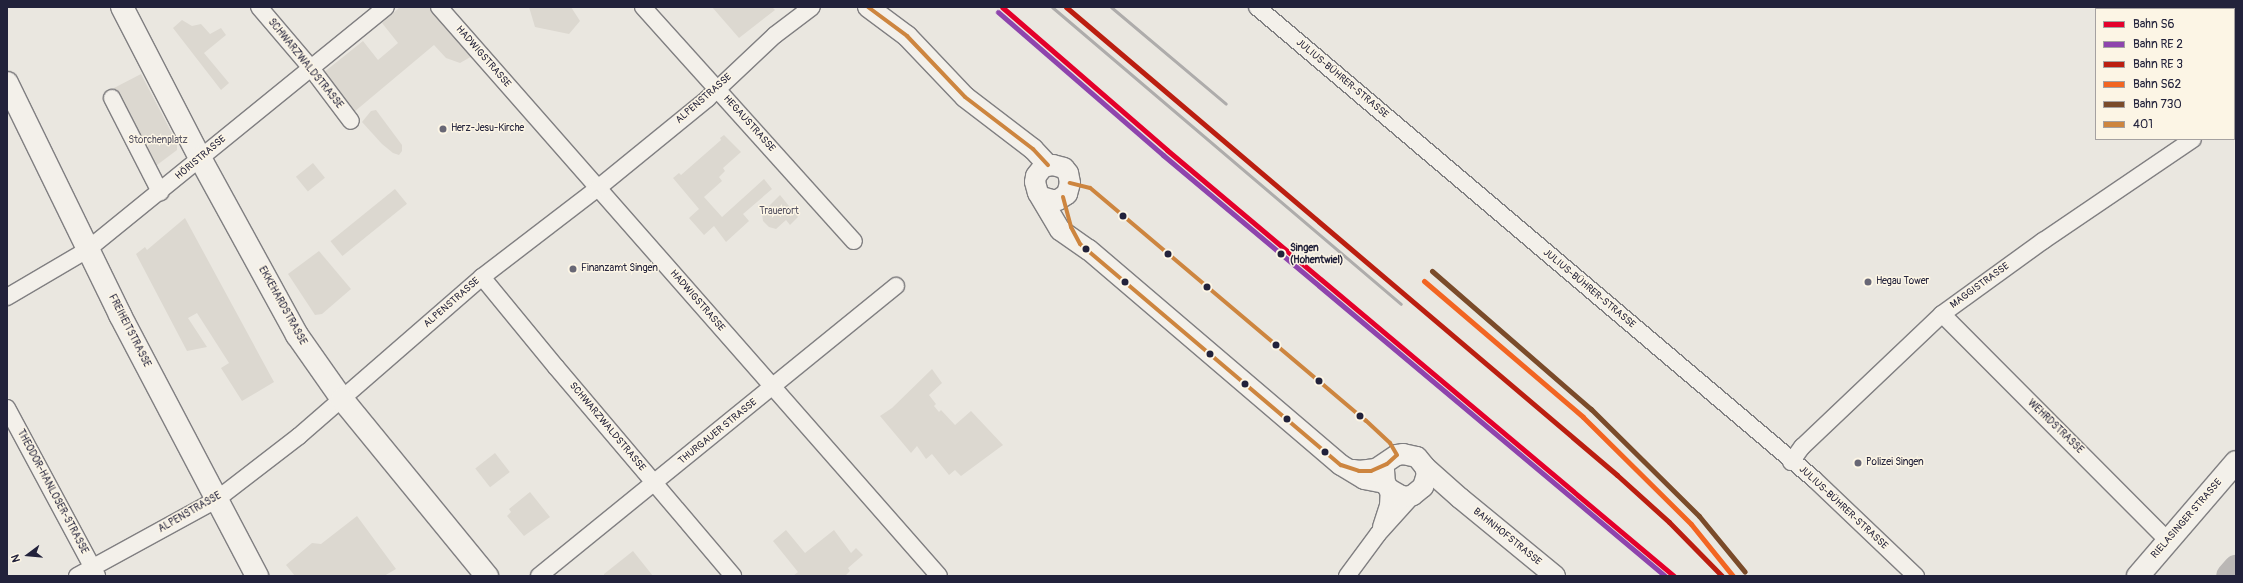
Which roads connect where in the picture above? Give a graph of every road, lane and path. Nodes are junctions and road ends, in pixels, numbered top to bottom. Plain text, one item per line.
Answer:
1 (122, 7) edge
2 (259, 7) edge
3 (386, 7) edge
4 (439, 7) edge
5 (643, 7) edge
6 (812, 7) edge
7 (868, 7) edge
8 (886, 7) edge
9 (1257, 7) edge
10 (907, 36) junction
11 (310, 68) junction
12 (7, 83) edge
13 (717, 89) junction
14 (112, 98) dead end
15 (352, 121) dead end
16 (2191, 140) edge
17 (200, 158) junction
18 (1048, 165) junction
19 (598, 188) junction
20 (160, 192) junction
21 (1042, 197) junction
22 (1063, 197) junction
23 (854, 241) dead end
24 (1080, 244) junction
25 (87, 250) junction
26 (482, 277) junction
27 (896, 286) dead end
28 (7, 297) edge
29 (1942, 314) junction
30 (773, 387) junction
31 (342, 399) junction
32 (7, 408) edge
33 (1791, 462) junction
34 (2236, 462) edge
35 (1387, 464) junction
36 (1341, 466) junction
37 (1425, 468) junction
38 (655, 484) junction
39 (1387, 486) junction
40 (1416, 493) junction
41 (1460, 498) junction
42 (216, 500) junction
43 (1378, 534) junction
44 (2168, 541) junction
45 (94, 572) edge
46 (77, 576) edge
47 (257, 576) edge
48 (487, 576) edge
49 (539, 576) edge
50 (733, 576) edge
51 (940, 576) edge
52 (1347, 576) edge
53 (1555, 576) edge
54 (1916, 576) edge
55 (2138, 576) edge

1 - 17 main road, EKKEHARDSTRASSE
2 - 11 street, SCHWARZWALDSTRASSE
3 - 11 street, HÖRISTRASSE
4 - 19 street, HADWIGSTRASSE
5 - 13 street, HEGAUSTRASSE
6 - 13 street, ALPENSTRASSE
7 - 10 street
8 - 10 street
9 - 33 street, JULIUS-BÜHRER-STRASSE
10 - 18 street
11 - 15 street, SCHWARZWALDSTRASSE
11 - 17 street, HÖRISTRASSE
12 - 25 main road, FREIHEITSTRASSE
13 - 19 street, ALPENSTRASSE
13 - 23 street, HEGAUSTRASSE
14 - 20 street
16 - 29 street, MAGGISTRASSE
17 - 20 street, HÖRISTRASSE
17 - 31 main road, EKKEHARDSTRASSE
18 - 21 street, BAHNHOFSTRASSE
18 - 22 street
19 - 26 street, ALPENSTRASSE
19 - 30 street, HADWIGSTRASSE
20 - 25 street, HÖRISTRASSE
21 - 22 street
21 - 24 street, BAHNHOFSTRASSE
22 - 24 street, BAHNHOFSTRASSE
24 - 36 street, BAHNHOFSTRASSE
25 - 28 street, HÖRISTRASSE
25 - 42 main road, FREIHEITSTRASSE
26 - 31 street, ALPENSTRASSE
26 - 38 street, SCHWARZWALDSTRASSE
27 - 30 street, THURGAUER STRASSE
29 - 33 street, MAGGISTRASSE
29 - 44 street, WEHRDSTRASSE
30 - 38 street, THURGAUER STRASSE
30 - 51 street, HADWIGSTRASSE
31 - 42 street, ALPENSTRASSE
31 - 48 main road, EKKEHARDSTRASSE
32 - 45 street, THEODOR-HANLOSER-STRASSE
33 - 54 street, JULIUS-BÜHRER-STRASSE
34 - 44 main road, RIELASINGER STRASSE
35 - 36 street, BAHNHOFSTRASSE
35 - 37 street, BAHNHOFSTRASSE
35 - 39 street
36 - 39 street, BAHNHOFSTRASSE
37 - 40 street
37 - 41 street, BAHNHOFSTRASSE
38 - 49 street, THURGAUER STRASSE
38 - 50 street, SCHWARZWALDSTRASSE
39 - 40 street, BAHNHOFSTRASSE
39 - 43 street
40 - 41 street, BAHNHOFSTRASSE
40 - 43 street
41 - 53 street, BAHNHOFSTRASSE
42 - 45 street, ALPENSTRASSE
42 - 47 main road, FREIHEITSTRASSE
43 - 52 street
44 - 55 main road, RIELASINGER STRASSE
45 - 46 street, ALPENSTRASSE

